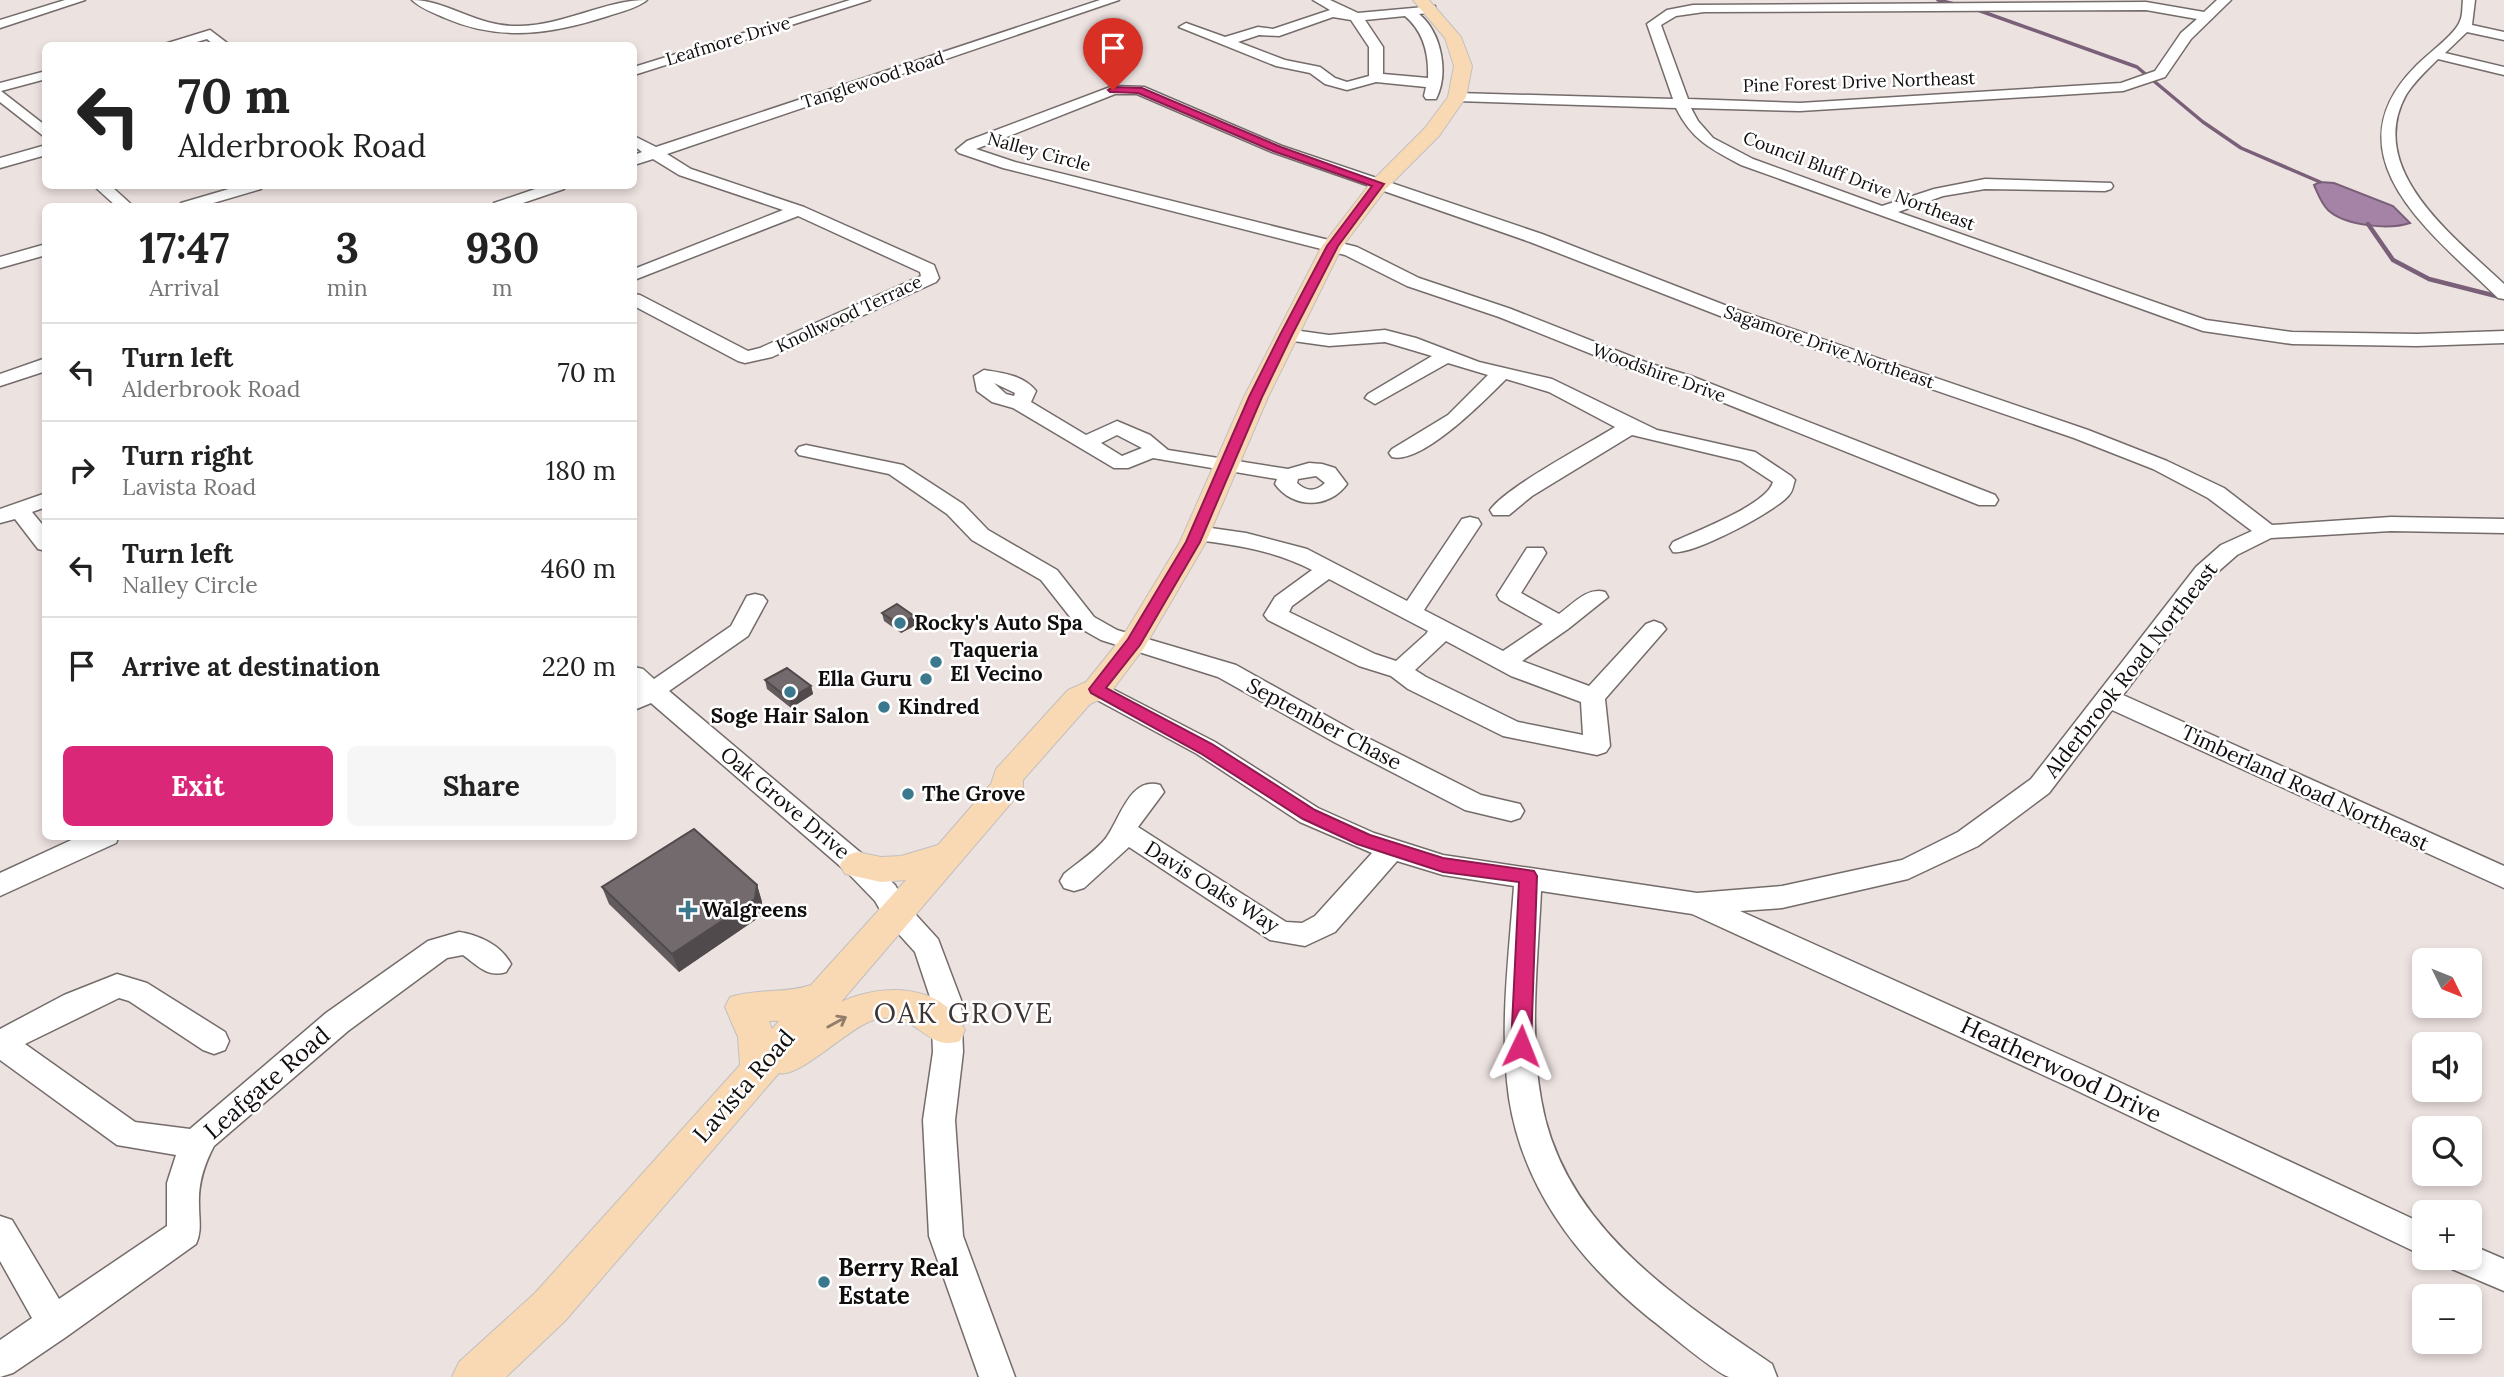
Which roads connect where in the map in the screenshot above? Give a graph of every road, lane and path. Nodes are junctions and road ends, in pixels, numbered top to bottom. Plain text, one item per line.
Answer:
1 (79, 0) edge
2 (418, 0) edge
3 (641, 0) edge
4 (864, 0) edge
5 (1113, 0) edge
6 (1319, 0) edge
7 (2225, 0) edge
8 (2469, 0) edge
9 (1417, 9) edge
10 (1350, 13) junction
11 (2207, 17) junction
12 (0, 24) edge
13 (1186, 27) dead end
14 (2464, 27) junction
15 (2504, 36) edge
16 (1224, 41) junction
17 (180, 42) edge
18 (219, 42) edge
19 (2437, 55) junction
20 (637, 70) edge
21 (2504, 71) edge
22 (42, 76) edge
23 (1376, 78) junction
24 (0, 87) edge
25 (0, 95) edge
26 (1457, 97) junction
27 (1683, 106) junction
28 (42, 131) edge
29 (637, 142) edge
30 (42, 151) edge
31 (656, 153) junction
32 (637, 159) edge
33 (0, 163) edge
34 (1379, 184) junction
35 (2105, 186) dead end
36 (105, 189) edge
37 (245, 189) edge
38 (549, 189) edge
39 (121, 203) edge
40 (197, 203) edge
41 (509, 203) edge
42 (798, 210) junction
43 (1882, 212) junction
44 (1332, 246) junction
45 (42, 250) edge
46 (0, 263) edge
47 (637, 274) edge
48 (2504, 294) edge
49 (637, 301) edge
50 (1286, 335) junction
51 (2504, 337) edge
52 (1448, 355) junction
53 (42, 365) edge
54 (1502, 372) junction
55 (0, 380) edge
56 (1375, 398) dead end
57 (1020, 404) dead end
58 (1630, 427) junction
59 (1086, 443) junction
60 (1156, 450) junction
61 (806, 451) dead end
62 (1399, 453) dead end
63 (1227, 466) junction
64 (1298, 472) dead end
65 (1987, 500) dead end
66 (42, 501) edge
67 (1501, 510) dead end
68 (10, 513) edge
69 (1470, 524) dead end
70 (2504, 526) edge
71 (2267, 532) junction
72 (1197, 533) junction
73 (42, 541) edge
74 (1681, 547) dead end
75 (1535, 553) dead end
76 (1327, 569) junction
77 (1597, 597) dead end
78 (755, 601) dead end
79 (1411, 612) junction
80 (1560, 624) junction
81 (1441, 628) junction
82 (1654, 629) dead end
83 (1134, 641) junction
84 (1505, 661) junction
85 (1400, 670) junction
86 (640, 689) edge
87 (1097, 689) junction
88 (1593, 696) junction
89 (2106, 697) junction
90 (1151, 792) dead end
91 (1511, 811) dead end
92 (1124, 831) junction
93 (97, 840) edge
94 (1392, 849) junction
95 (951, 852) junction
96 (857, 864) junction
97 (1528, 876) junction
98 (2504, 878) edge
99 (1074, 881) dead end
100 (0, 885) edge
101 (1697, 904) junction
102 (896, 912) junction
103 (496, 964) dead end
104 (822, 996) junction
105 (947, 1030) junction
106 (214, 1041) dead end
107 (0, 1043) edge
108 (750, 1080) junction
109 (198, 1144) junction
110 (2412, 1235) edge
111 (5, 1251) edge
112 (2482, 1266) edge
113 (2504, 1275) edge
114 (54, 1325) junction
115 (0, 1361) edge
116 (474, 1377) edge
117 (997, 1377) edge
118 (1759, 1377) edge

1 - 12 street
2 - 3 street
4 - 20 street, Leafmore Drive
5 - 31 street, Tanglewood Road
6 - 10 street
7 - 11 street, Pine Forest Drive Northeast
8 - 14 street
9 - 10 street
9 - 10 street
9 - 23 street
9 - 26 main road, Lavista Road
10 - 16 street
10 - 23 street
11 - 27 street, Pine Forest Drive Northeast
11 - 27 street, Council Bluff Drive Northeast
13 - 16 street
14 - 15 street
14 - 19 street
16 - 23 street
17 - 18 street
19 - 21 street
19 - 48 street
22 - 24 street
25 - 28 street
26 - 27 street, Pine Forest Drive Northeast
26 - 34 main road, Lavista Road
27 - 43 street, Council Bluff Drive Northeast
29 - 31 street, Knollwood Terrace
30 - 33 street
31 - 32 street, Tanglewood Road
31 - 42 street, Knollwood Terrace
34 - 44 main road, Lavista Road
34 - 44 street, Nalley Circle
34 - 71 street, Sagamore Drive Northeast
35 - 43 street
36 - 39 street
37 - 40 street
38 - 41 street
42 - 47 street
42 - 49 street, Knollwood Terrace
43 - 51 street, Council Bluff Drive Northeast
44 - 50 main road, Lavista Road
44 - 65 street, Woodshire Drive
45 - 46 street
50 - 52 street
50 - 63 main road, Lavista Road
52 - 54 street
52 - 56 street
53 - 55 street
54 - 58 street
54 - 62 street
57 - 59 street
58 - 67 street
58 - 74 street
59 - 60 street
59 - 60 street
60 - 63 street
61 - 83 street, September Chase
63 - 64 street
63 - 72 main road, Lavista Road
66 - 68 street
68 - 73 street
69 - 79 street
70 - 71 street, Alderbrook Road Northeast
71 - 89 street, Alderbrook Road Northeast
72 - 76 street
72 - 83 main road, Lavista Road
75 - 80 street
76 - 79 street
76 - 85 street
77 - 80 street
78 - 86 street
79 - 81 street
80 - 84 street
81 - 84 street
81 - 85 street
82 - 88 street
83 - 87 main road, Lavista Road
83 - 91 street, September Chase
84 - 88 street
85 - 88 street
86 - 96 street, Oak Grove Drive
87 - 94 street
87 - 95 main road, Lavista Road
89 - 98 street, Timberland Road Northeast
89 - 101 street, Alderbrook Road Northeast
90 - 92 street
92 - 94 street, Davis Oaks Way
92 - 99 street
93 - 100 street
94 - 97 street
95 - 96 main road
95 - 102 main road, Lavista Road
96 - 102 street, Oak Grove Drive
97 - 101 street
97 - 118 street
101 - 110 street, Heatherwood Drive
102 - 104 main road, Lavista Road
102 - 105 street, Oak Grove Drive
103 - 109 street, Leafgate Road
104 - 108 main road, Lavista Road
104 - 108 main road
108 -> 105 main road
105 - 117 street, Oak Grove Drive
106 - 107 street
107 - 109 street
108 - 116 main road, Lavista Road
109 - 114 street, Leafgate Road
111 - 114 street
112 - 113 street
114 - 115 street, Leafgate Road

